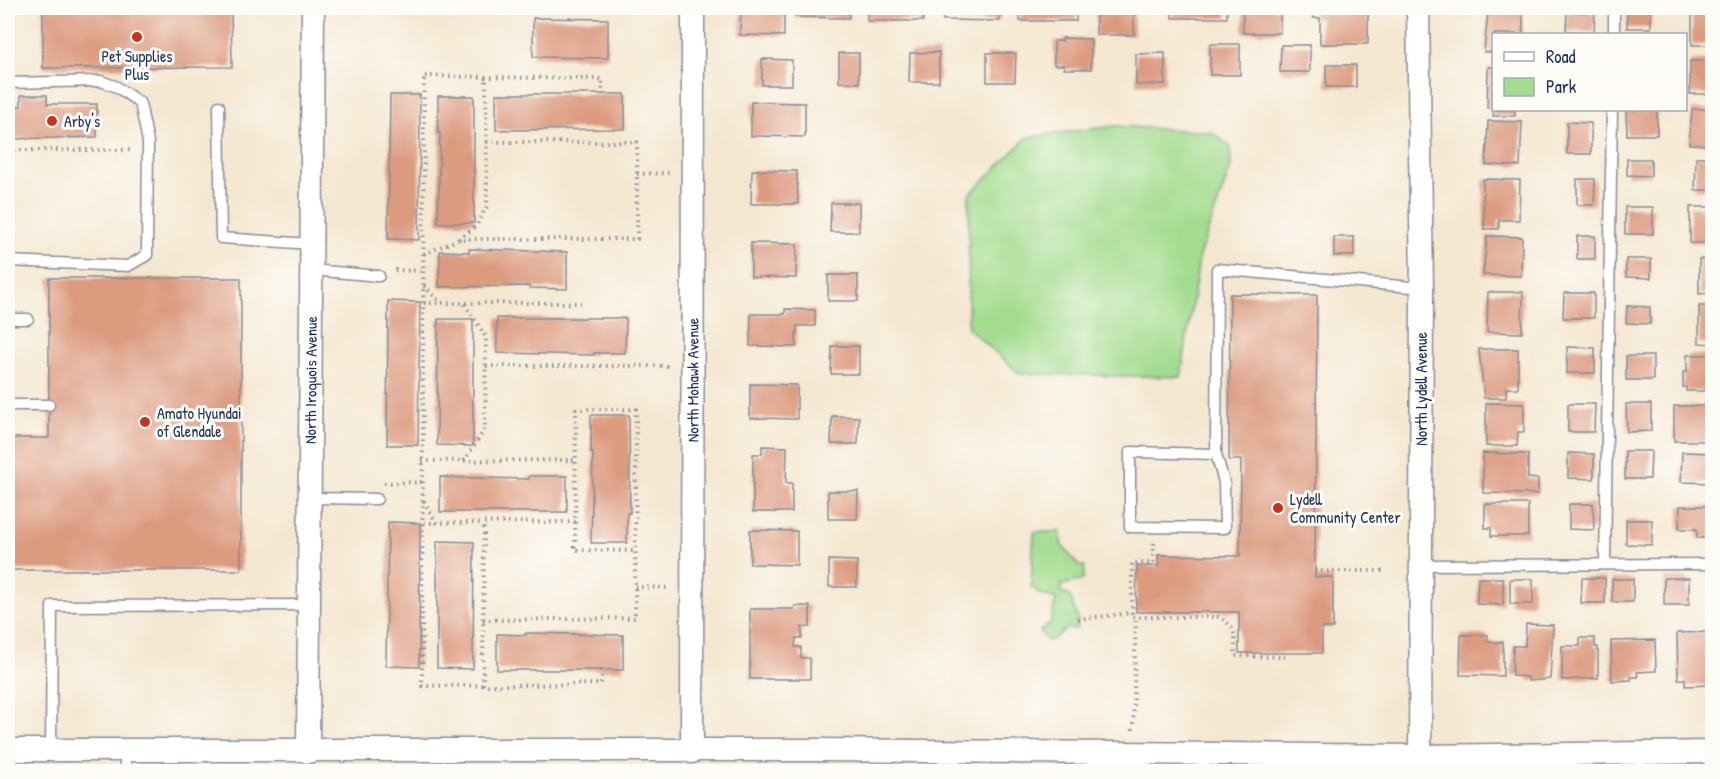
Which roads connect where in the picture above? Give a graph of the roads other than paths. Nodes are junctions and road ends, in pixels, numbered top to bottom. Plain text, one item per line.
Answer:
1 (313, 8) edge
2 (693, 8) edge
3 (1418, 8) edge
4 (1614, 8) edge
5 (1614, 33) edge
6 (8, 83) edge
7 (219, 106) dead end
8 (1612, 111) edge
9 (312, 244) junction
10 (8, 261) edge
11 (312, 270) junction
12 (379, 276) dead end
13 (1422, 288) junction
14 (8, 319) edge
15 (28, 319) dead end
16 (8, 405) edge
17 (49, 405) dead end
18 (1216, 454) junction
19 (310, 498) junction
20 (377, 499) dead end
21 (1605, 564) junction
22 (1713, 564) edge
23 (1420, 565) junction
24 (309, 605) junction
25 (8, 750) edge
26 (51, 750) junction
27 (308, 752) junction
28 (692, 752) junction
29 (1713, 753) edge
30 (125, 761) edge
31 (1420, 764) edge

1 - 9 street, North Iroquois Avenue
2 - 28 street, North Mohawk Avenue
3 - 13 street, North Lydell Avenue
4 - 5 lane
6 - 10 lane
7 - 9 lane
8 - 21 lane
9 - 11 street, North Iroquois Avenue
11 - 12 lane
11 - 19 street, North Iroquois Avenue
13 - 18 lane
13 - 23 street, North Lydell Avenue
14 - 15 lane
16 - 17 lane
18 - 18 lane
19 - 20 lane
19 - 24 street, North Iroquois Avenue
21 - 22 lane
21 - 23 lane
23 - 31 street, North Lydell Avenue
24 - 26 lane
24 - 27 street, North Iroquois Avenue
25 - 26 street
26 - 30 street
27 - 28 street
27 - 30 street
28 - 31 street
29 - 31 street

